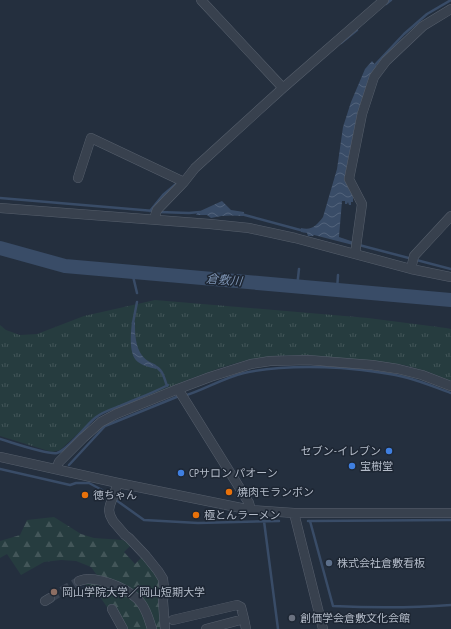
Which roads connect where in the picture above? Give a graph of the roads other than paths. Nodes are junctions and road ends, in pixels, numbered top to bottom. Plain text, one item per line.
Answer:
1 (201, 0) edge
2 (384, 0) edge
3 (451, 9) edge
4 (283, 88) junction
5 (78, 178) dead end
6 (184, 182) junction
7 (0, 208) edge
8 (155, 214) junction
9 (451, 216) edge
10 (356, 247) junction
11 (413, 262) junction
12 (451, 277) edge
13 (451, 386) edge
14 (180, 393) junction
15 (0, 457) edge
16 (56, 469) junction
17 (118, 483) junction
18 (251, 510) junction
19 (451, 513) edge
20 (294, 514) junction
21 (79, 581) tunnel mouth
22 (164, 589) junction
23 (112, 609) dead end
24 (244, 619) junction
25 (173, 625) edge
26 (123, 629) edge
27 (152, 629) edge
28 (165, 629) edge
29 (206, 629) edge
30 (246, 629) edge
31 (323, 629) edge

1 - 4 street
2 - 4 street
3 - 10 street
4 - 6 street
5 - 6 street
6 - 8 street
7 - 8 street
8 - 10 street
9 - 11 street
10 - 11 street
11 - 12 street
13 - 14 street
14 - 16 street
14 - 18 street
15 - 16 street
16 - 17 street
17 - 18 street
17 - 22 street
18 - 20 street
19 - 20 street
20 - 31 street
21 - 27 street
22 - 25 street
22 - 28 street
23 - 26 street
24 - 25 street
24 - 29 street
24 - 30 street

